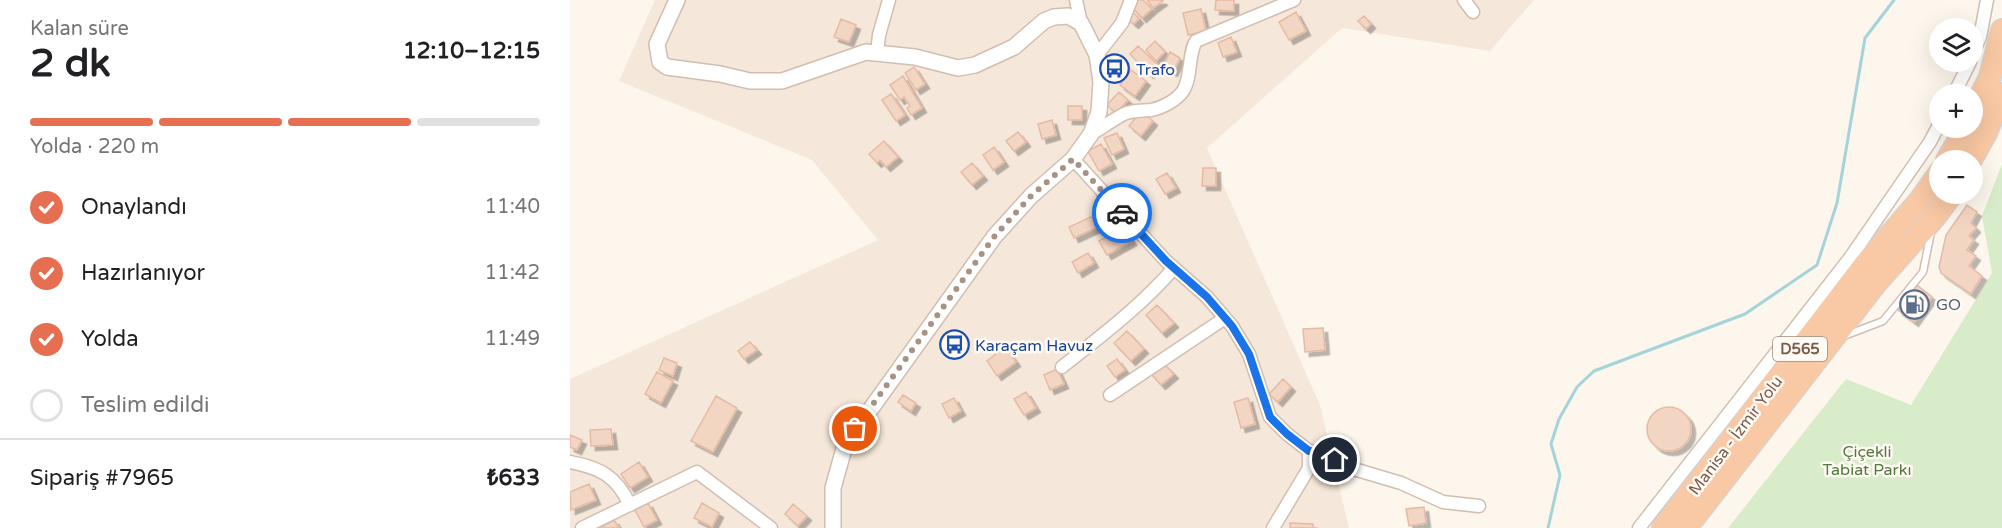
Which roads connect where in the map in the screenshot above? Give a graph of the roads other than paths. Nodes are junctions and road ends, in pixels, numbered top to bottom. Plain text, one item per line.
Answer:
1 (677, 0) edge
2 (889, 0) edge
3 (1076, 0) edge
4 (1131, 0) edge
5 (1294, 0) edge
6 (1464, 0) edge
7 (1987, 0) edge
8 (1473, 12) dead end
9 (1983, 21) edge
10 (1081, 23) junction
11 (2002, 30) edge
12 (877, 53) junction
13 (1097, 56) junction
14 (1983, 91) edge
15 (2002, 94) edge
16 (1091, 134) junction
17 (1932, 138) edge
18 (1977, 150) edge
19 (1073, 159) junction
20 (1929, 188) edge
21 (1944, 204) edge
22 (1934, 218) junction
23 (1174, 268) junction
24 (1225, 318) junction
25 (1832, 340) junction
26 (1062, 367) dead end
27 (1110, 395) dead end
28 (1309, 451) junction
29 (570, 462) edge
30 (630, 505) junction
31 (1479, 506) dead end
32 (582, 528) edge
33 (771, 528) edge
34 (833, 528) edge
35 (1273, 528) edge
36 (1639, 528) edge
37 (1663, 528) edge
38 (1686, 528) edge

1 - 12 street
2 - 12 street
3 - 10 street
4 - 13 street
5 - 16 street
6 - 8 street
7 - 9 street
10 - 12 street
10 - 13 street
11 - 14 highway
13 - 16 street
15 - 18 highway
16 - 19 street
17 - 36 street
19 - 23 street
19 - 34 street
20 - 37 highway, Manisa - İzmir Yolu / D565
21 - 22 highway, Manisa - İzmir Yolu / D565
22 - 25 highway, Manisa - İzmir Yolu / D565
22 - 25 lane
23 - 24 street
23 - 26 street
24 - 27 street
24 - 28 street
25 - 38 highway, Manisa - İzmir Yolu / D565
28 - 31 street
28 - 35 street
29 - 30 street
30 - 32 street
30 - 33 street

